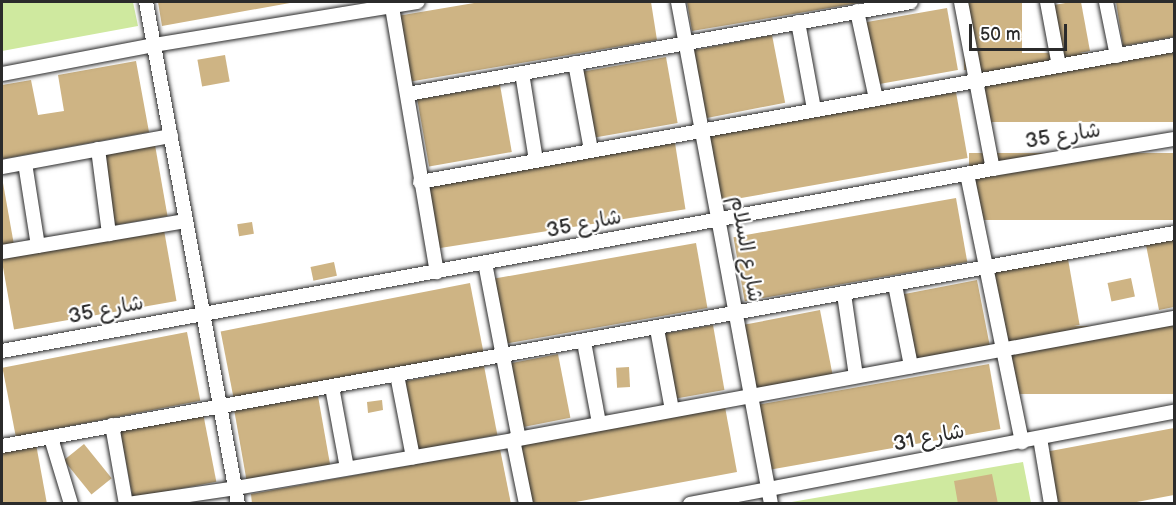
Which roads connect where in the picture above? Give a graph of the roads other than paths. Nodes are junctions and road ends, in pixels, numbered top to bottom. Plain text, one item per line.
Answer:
1 (146, 2) edge
2 (418, 2) edge
3 (678, 2) edge
4 (911, 2) edge
5 (961, 2) edge
6 (1047, 2) edge
7 (1106, 2) edge
8 (392, 7) junction
9 (857, 11) junction
10 (798, 22) junction
11 (687, 44) junction
12 (154, 45) junction
13 (1174, 45) edge
14 (1117, 56) junction
15 (575, 63) junction
16 (1059, 66) junction
17 (522, 73) junction
18 (2, 74) edge
19 (975, 81) junction
20 (408, 94) junction
21 (876, 99) junction
22 (814, 109) junction
23 (702, 130) junction
24 (171, 136) junction
25 (1174, 139) edge
26 (98, 149) junction
27 (591, 150) junction
28 (536, 160) junction
29 (25, 163) junction
30 (2, 167) edge
31 (993, 169) junction
32 (968, 174) junction
33 (420, 182) junction
34 (719, 220) junction
35 (185, 221) junction
36 (1174, 233) edge
37 (109, 234) junction
38 (38, 246) junction
39 (2, 252) edge
40 (485, 263) junction
41 (986, 268) junction
42 (437, 272) junction
43 (895, 285) junction
44 (844, 294) junction
45 (204, 313) junction
46 (736, 313) junction
47 (1174, 318) edge
48 (657, 329) junction
49 (584, 342) junction
50 (1003, 350) junction
51 (2, 351) edge
52 (503, 355) junction
53 (911, 366) junction
54 (397, 375) junction
55 (856, 376) junction
56 (332, 387) junction
57 (749, 395) junction
58 (221, 405) junction
59 (672, 410) junction
60 (1174, 412) edge
61 (599, 423) junction
62 (112, 424) junction
63 (51, 438) junction
64 (1040, 438) junction
65 (516, 439) junction
66 (1022, 442) junction
67 (2, 447) edge
68 (413, 457) junction
69 (347, 468) junction
70 (236, 488) junction
71 (769, 497) edge
72 (71, 504) edge
73 (127, 504) edge
74 (238, 504) edge
75 (526, 504) edge
76 (690, 504) edge
77 (1051, 504) edge

1 - 12 street
2 - 8 street
3 - 11 street, شارع السلام
4 - 9 street
5 - 19 street
6 - 16 street
7 - 14 street
8 - 12 street
8 - 20 street
9 - 10 street
9 - 21 street
10 - 11 street
10 - 22 street
11 - 15 street
11 - 23 street, شارع السلام
12 - 18 street
12 - 24 street
13 - 14 street
14 - 16 street
15 - 17 street
15 - 27 street
16 - 19 street
17 - 20 street
17 - 28 street
19 - 21 street
19 - 31 street
20 - 33 street
21 - 22 street
22 - 23 street
23 - 27 street
23 - 34 street, شارع السلام
24 - 26 street
24 - 35 street
25 - 31 street, شارع 35
26 - 29 street
26 - 37 street
27 - 28 street
28 - 33 street
29 - 30 street
29 - 38 street
31 - 32 street, شارع 35
32 - 34 street, شارع 35
32 - 41 street
33 - 42 street
34 - 40 street, شارع 35
34 - 46 street, شارع السلام
35 - 37 street
35 - 45 street
36 - 41 street
37 - 38 street
38 - 39 street
40 - 42 street, شارع 35
40 - 52 street
41 - 43 street
41 - 50 street
42 - 45 street, شارع 35
43 - 44 street
43 - 53 street
44 - 46 street
44 - 55 street
45 - 51 street, شارع 35
45 - 58 street
46 - 48 street
46 - 57 street, شارع السلام
47 - 50 street
48 - 49 street
48 - 59 street
49 - 52 street
49 - 61 street
50 - 53 street
50 - 66 street
52 - 54 street
52 - 65 street
53 - 55 street
54 - 56 street
54 - 68 street
55 - 57 street
56 - 58 street
56 - 69 street
57 - 59 street
57 - 71 street, شارع السلام
58 - 62 street
58 - 70 street
59 - 61 street
60 - 64 street, شارع 31
61 - 65 street
62 - 63 street
62 - 73 street
63 - 67 street
63 - 72 street
64 - 66 street, شارع 31
64 - 77 street
65 - 68 street
65 - 75 street
66 - 71 street, شارع 31
68 - 69 street
69 - 70 street
70 - 73 street
70 - 74 street
71 - 76 street, شارع 31

